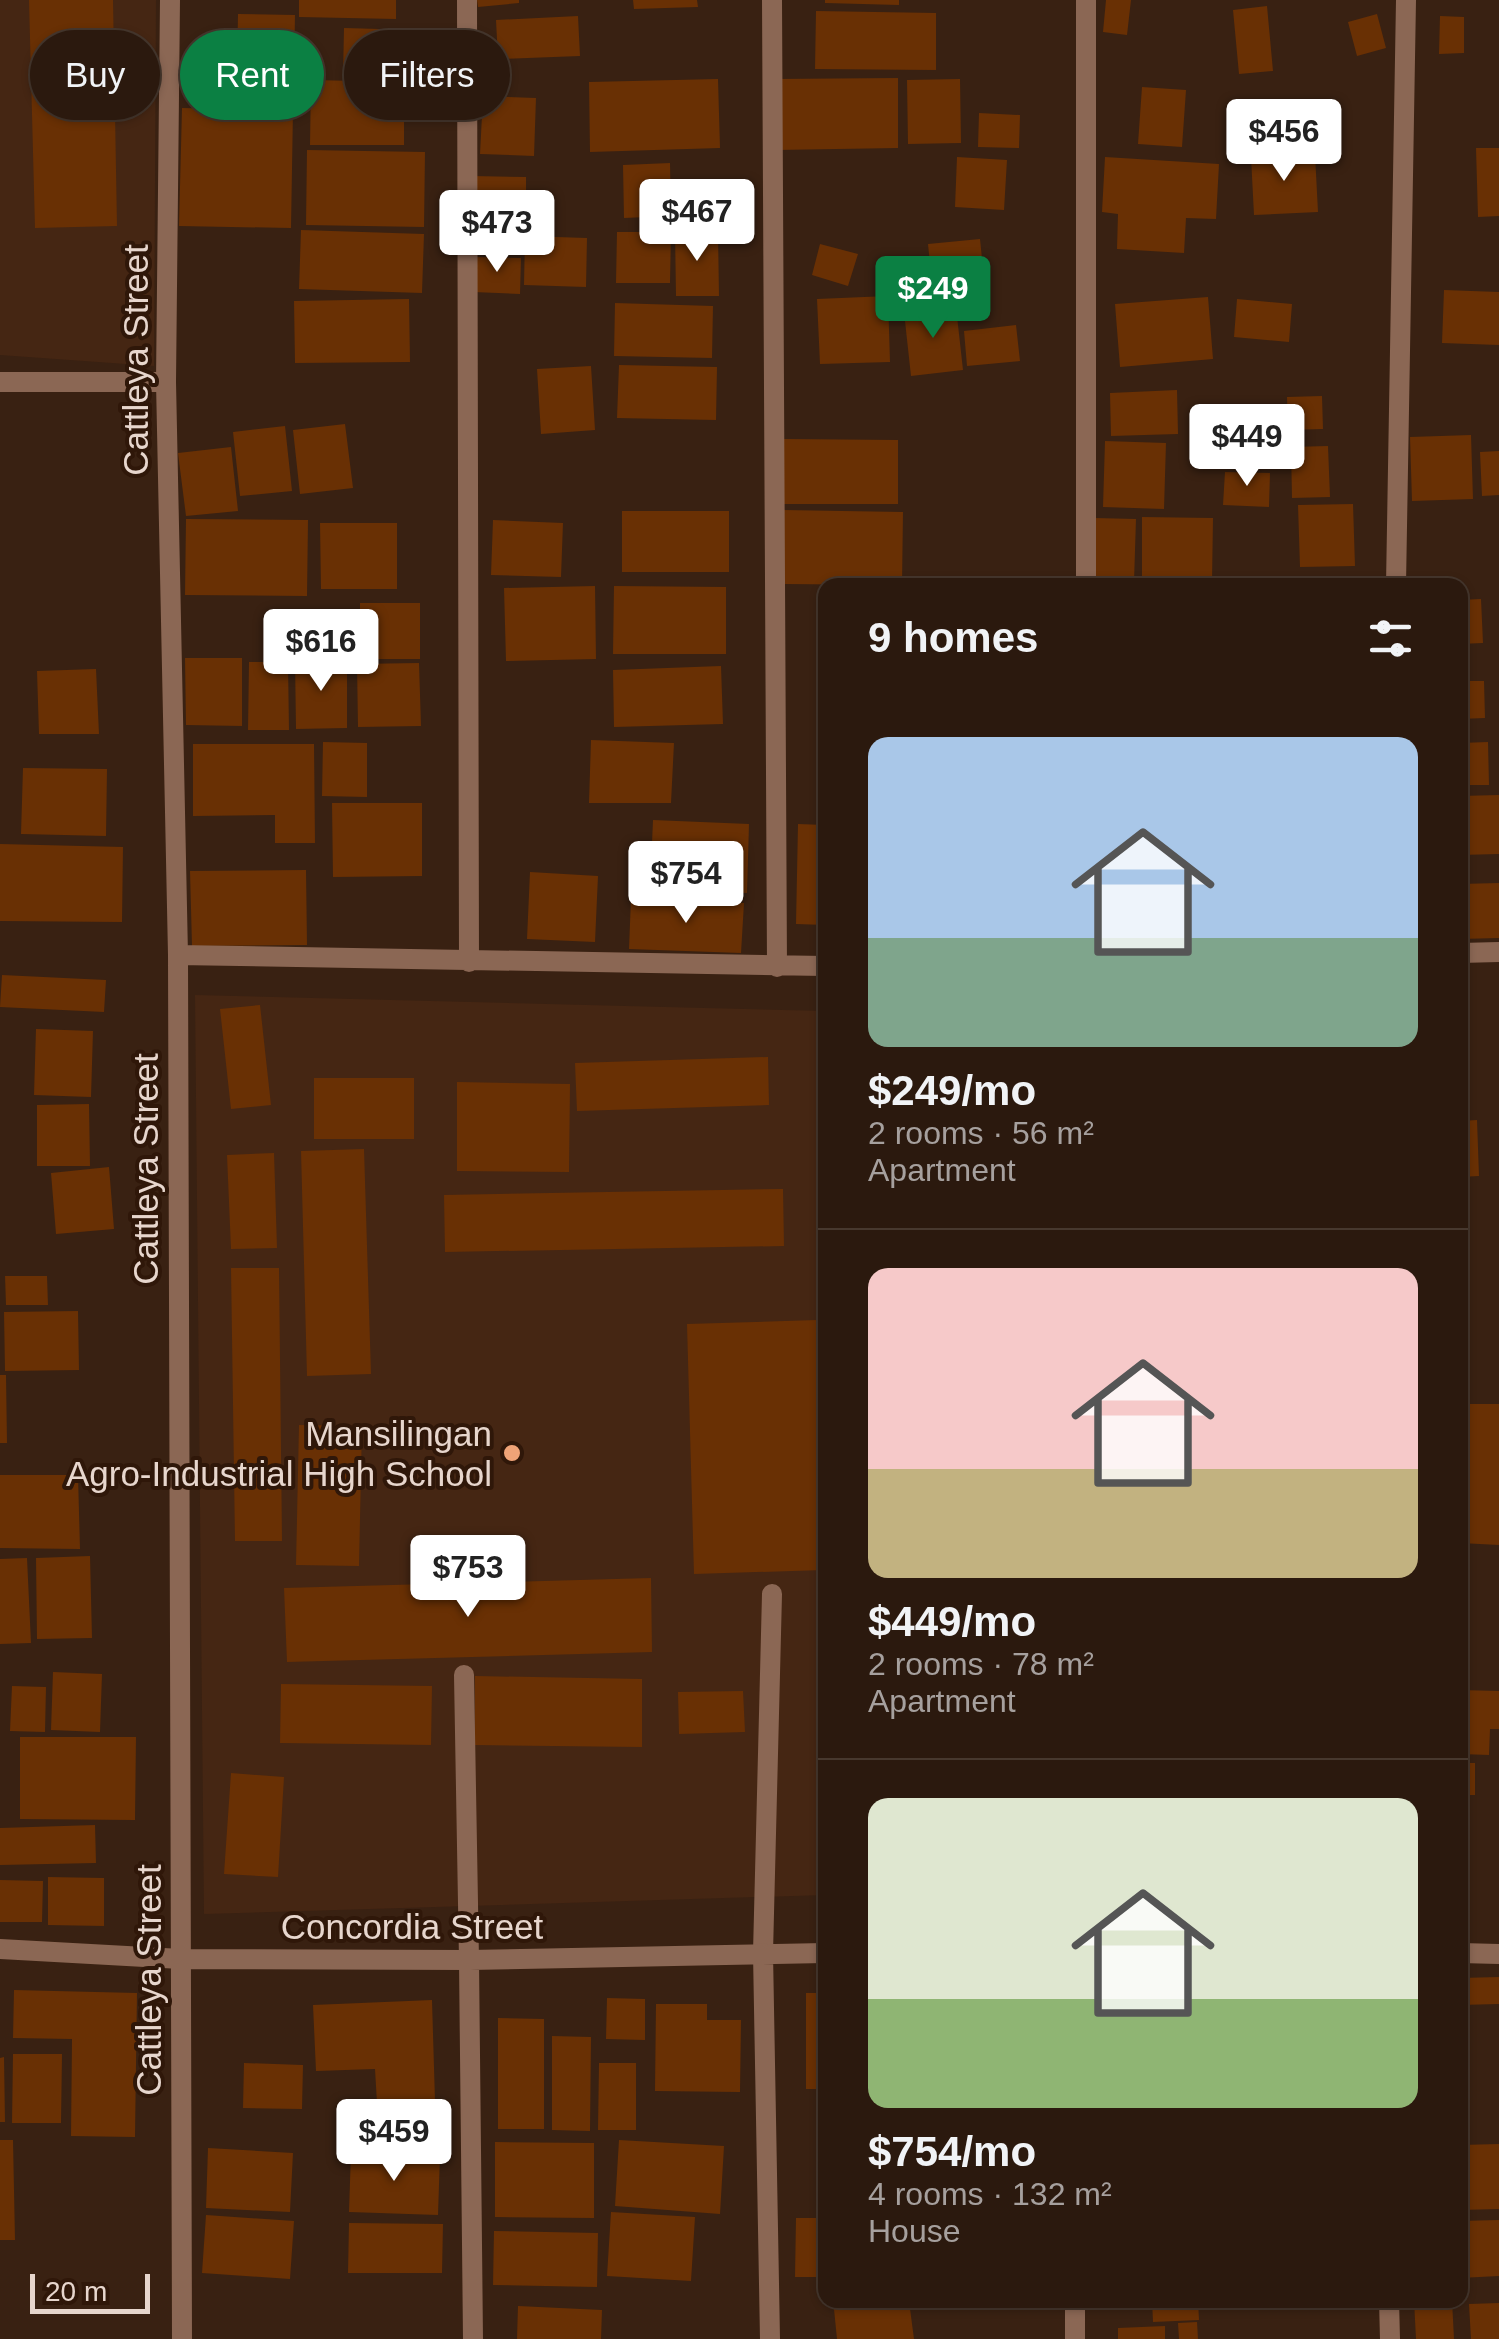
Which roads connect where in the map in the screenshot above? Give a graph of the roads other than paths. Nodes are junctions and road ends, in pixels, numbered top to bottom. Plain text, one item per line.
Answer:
1 (170, 0) edge
2 (467, 0) edge
3 (772, 0) edge
4 (1086, 0) edge
5 (1406, 0) edge
6 (0, 382) edge
7 (166, 382) junction
8 (1086, 578) edge
9 (1396, 578) edge
10 (1499, 952) edge
11 (1468, 953) edge
12 (178, 956) junction
13 (469, 962) junction
14 (818, 966) edge
15 (777, 967) junction
16 (772, 1594) dead end
17 (464, 1676) dead end
18 (0, 1949) edge
19 (763, 1953) junction
20 (818, 1953) edge
21 (1468, 1953) edge
22 (1499, 1954) edge
23 (180, 1959) junction
24 (469, 1960) junction
25 (1074, 2308) edge
26 (1389, 2308) edge
27 (182, 2339) edge
28 (473, 2339) edge
29 (770, 2339) edge
30 (1075, 2339) edge
31 (1390, 2339) edge

1 - 7 street, Cattleya Street
2 - 13 street
3 - 15 street
4 - 8 street
5 - 9 street
6 - 7 street
7 - 12 street, Cattleya Street
10 - 11 street
12 - 13 street
12 - 23 street, Cattleya Street
13 - 15 street
14 - 15 street
16 - 19 street
17 - 24 street
18 - 23 street, Concordia Street
19 - 20 street, Concordia Street
19 - 24 street, Concordia Street
19 - 29 street
21 - 22 street
23 - 24 street, Concordia Street
23 - 27 street, Cattleya Street
24 - 28 street
25 - 30 street
26 - 31 street

